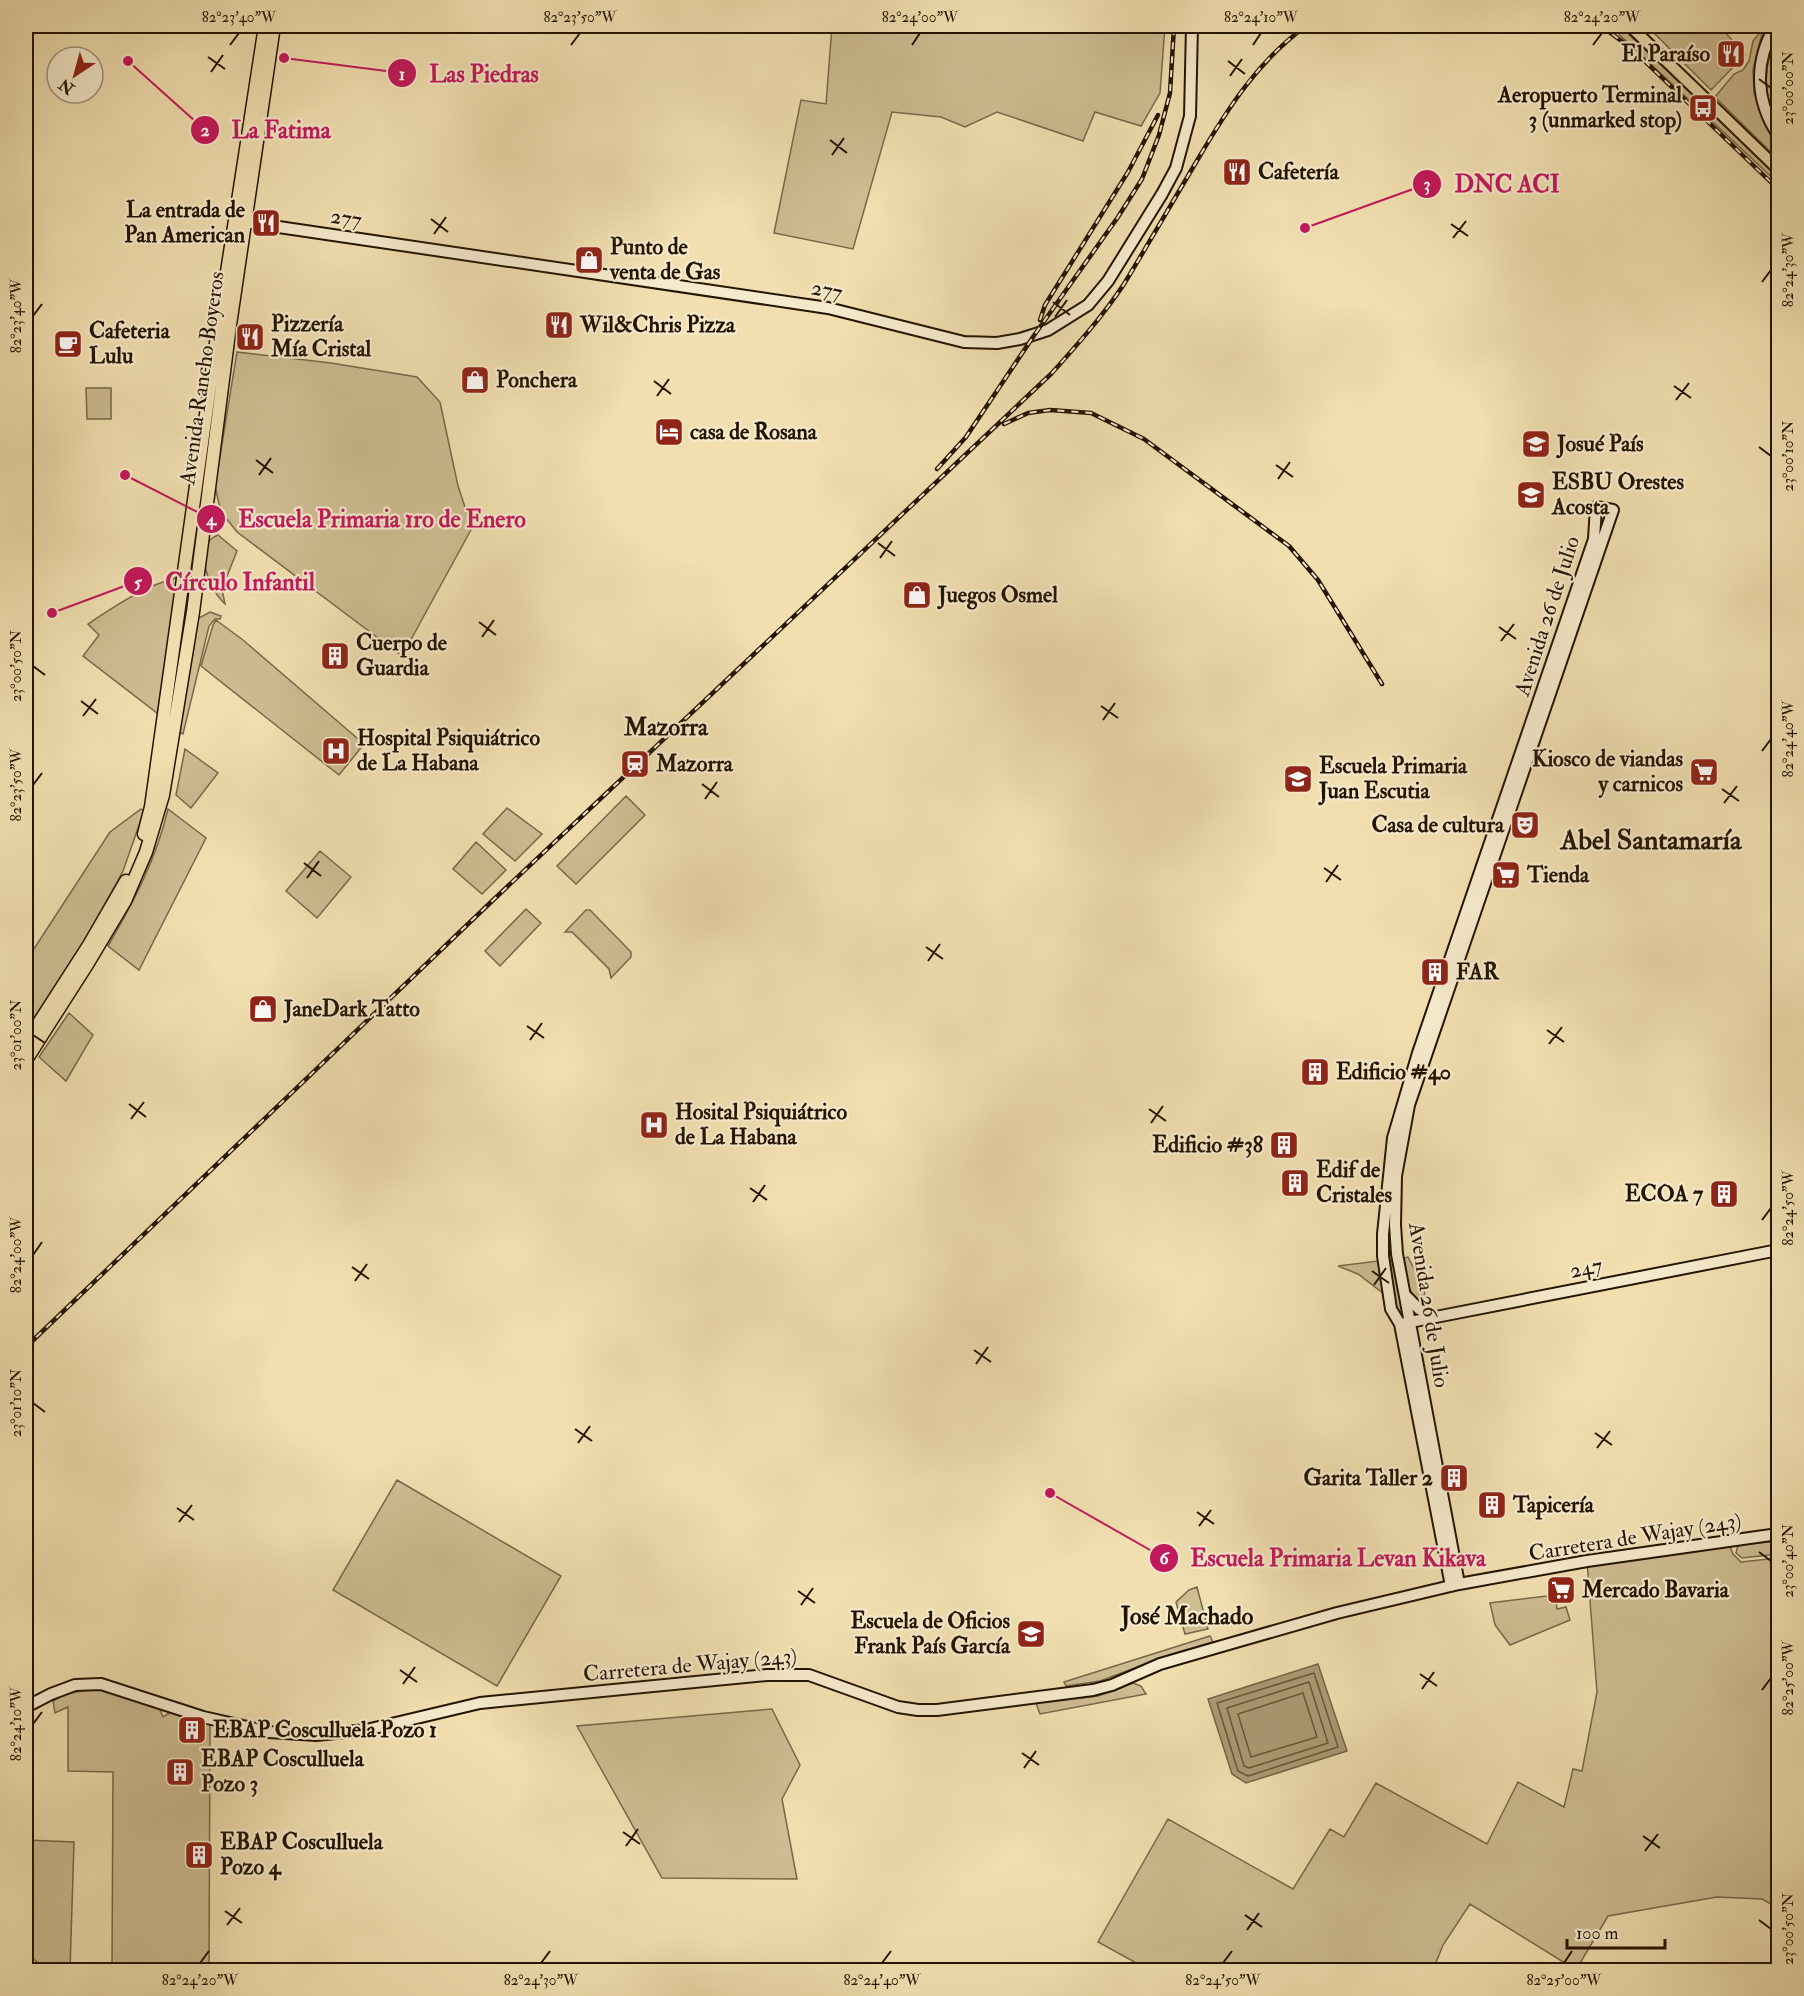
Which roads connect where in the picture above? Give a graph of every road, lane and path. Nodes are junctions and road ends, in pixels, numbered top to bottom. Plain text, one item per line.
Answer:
1 (265, 26) edge
2 (274, 26) edge
3 (1192, 26) edge
4 (1630, 26) edge
5 (1774, 26) edge
6 (1779, 60) edge
7 (1779, 87) edge
8 (1779, 135) edge
9 (1779, 169) edge
10 (245, 222) junction
11 (1543, 703) junction
12 (1533, 734) junction
13 (26, 1041) edge
14 (26, 1060) edge
15 (1779, 1250) edge
16 (1403, 1293) junction
17 (1435, 1317) junction
18 (1405, 1323) junction
19 (1415, 1349) junction
20 (1433, 1469) junction
21 (1779, 1534) edge
22 (1455, 1585) junction
23 (26, 1707) edge

1 - 13 highway, Avenida Rancho Boyeros
2 - 10 highway, Avenida Rancho Boyeros
3 - 10 street, 277
4 - 9 main road
5 - 8 street
6 - 7 street
10 - 14 highway, Avenida Rancho Boyeros
11 - 11 street, Avenida 26 de Julio
11 - 12 street, Avenida 26 de Julio
12 - 16 street, Avenida 26 de Julio
12 - 18 street, Avenida 26 de Julio
15 - 17 street, 247
16 - 17 street
16 - 18 street, Avenida 26 de Julio
17 - 18 street, 247
17 - 19 street
18 - 19 street, Avenida 26 de Julio
18 - 20 street, Avenida 26 de Julio
19 - 20 street, Avenida 26 de Julio
20 - 22 street, Avenida 26 de Julio
21 - 22 street, Carretera de Wajay (243)
22 - 23 street, Carretera de Wajay (243)

